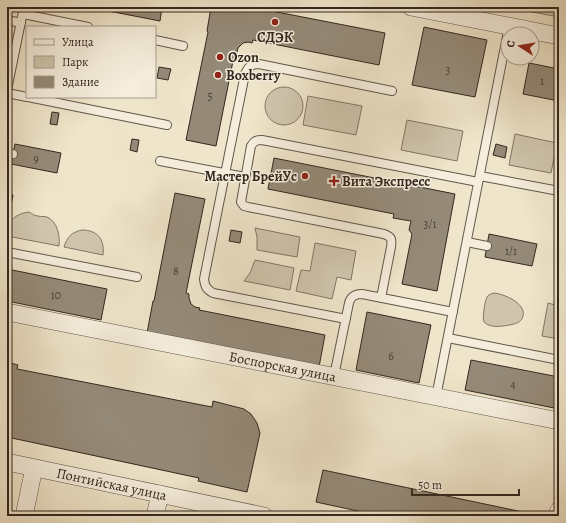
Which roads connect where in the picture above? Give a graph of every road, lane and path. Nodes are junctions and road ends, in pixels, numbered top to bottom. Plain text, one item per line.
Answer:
1 (411, 7) edge
2 (24, 11) edge
3 (7, 20) edge
4 (21, 23) junction
5 (84, 26) edge
6 (509, 26) edge
7 (540, 32) edge
8 (559, 36) edge
9 (156, 40) edge
10 (182, 46) dead end
11 (501, 66) edge
12 (7, 90) edge
13 (392, 91) dead end
14 (7, 93) edge
15 (26, 97) edge
16 (33, 98) edge
17 (167, 125) dead end
18 (160, 161) dead end
19 (225, 173) junction
20 (245, 177) junction
21 (479, 179) junction
22 (559, 191) edge
23 (467, 242) junction
24 (487, 246) dead end
25 (7, 252) edge
26 (137, 277) dead end
27 (381, 298) junction
28 (7, 312) edge
29 (453, 312) junction
30 (346, 319) junction
31 (448, 338) junction
32 (559, 360) edge
33 (334, 376) junction
34 (436, 397) junction
35 (559, 421) edge
36 (7, 462) edge
37 (34, 468) junction
38 (160, 494) junction
39 (559, 510) edge
40 (24, 516) edge
41 (155, 516) edge
42 (264, 516) edge
43 (557, 516) edge

1 - 6 street
2 - 4 lane
2 - 5 lane
3 - 4 lane
4 - 12 lane
7 - 8 street
9 - 10 lane
11 - 21 lane
13 - 19 lane
14 - 15 lane
16 - 17 lane
18 - 19 lane
19 - 20 lane
19 - 30 lane
20 - 21 lane
20 - 27 lane
21 - 22 lane
21 - 23 lane
23 - 24 lane
23 - 29 lane
25 - 26 lane
27 - 29 lane
27 - 30 lane
28 - 33 street, Боспорская улица
29 - 31 lane
30 - 33 lane
31 - 32 lane
31 - 34 lane
33 - 34 street, Боспорская улица
34 - 35 street, Боспорская улица
36 - 37 street, Понтийская улица
37 - 38 street, Понтийская улица
37 - 40 street
38 - 41 street
38 - 42 street, Понтийская улица
39 - 43 street

